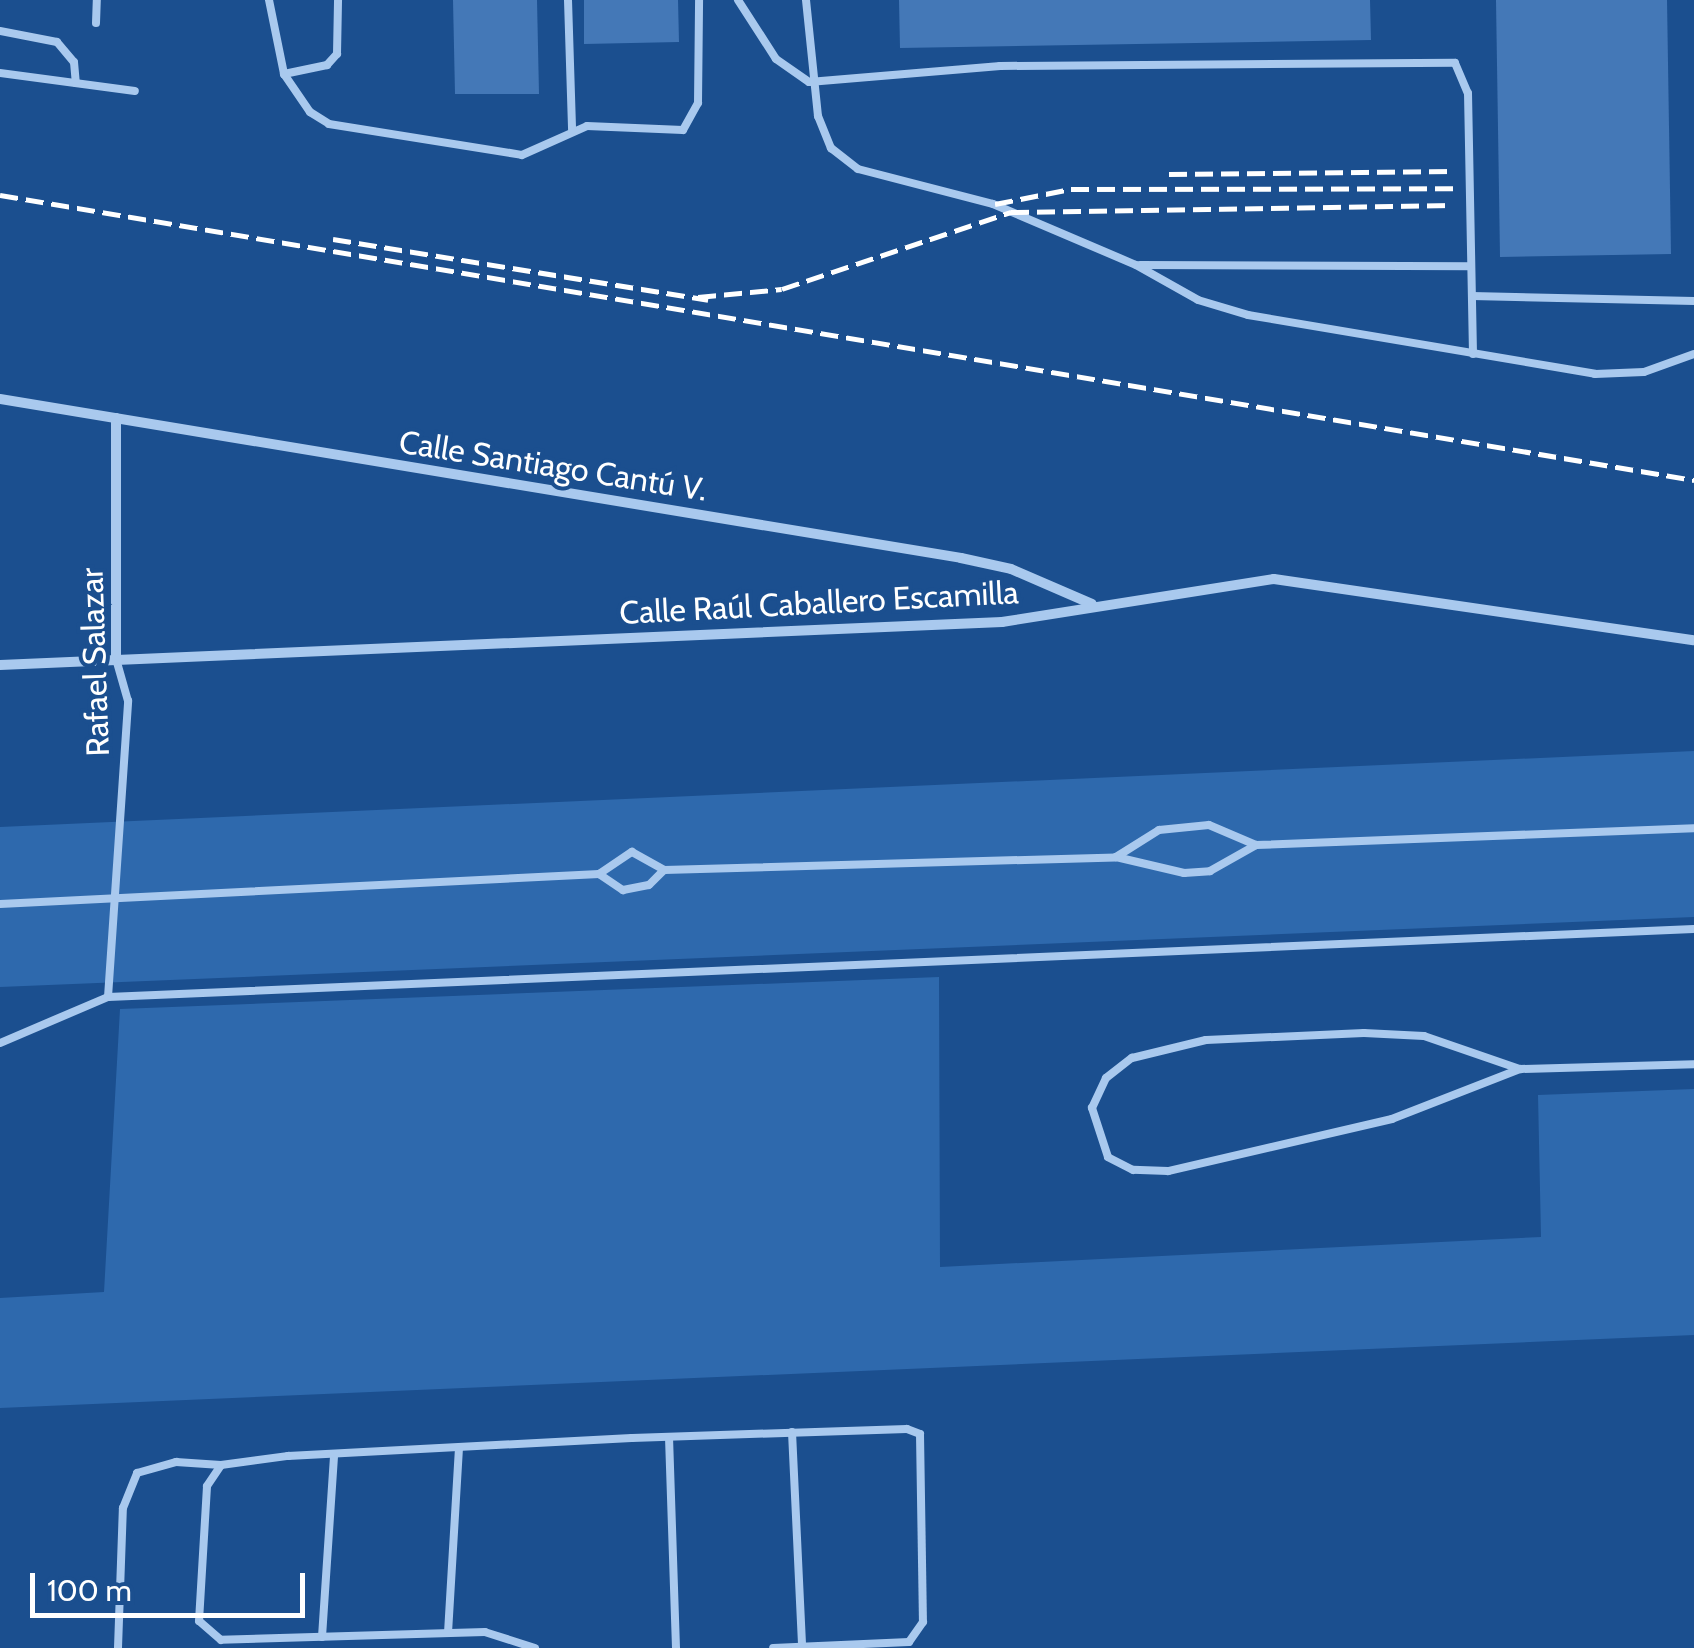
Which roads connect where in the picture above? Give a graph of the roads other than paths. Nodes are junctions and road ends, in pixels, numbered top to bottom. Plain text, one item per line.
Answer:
1 (97, 0) edge
2 (269, 0) edge
3 (338, 0) edge
4 (568, 0) edge
5 (698, 0) edge
6 (738, 0) edge
7 (806, 0) edge
8 (96, 23) dead end
9 (0, 31) edge
10 (0, 73) edge
11 (284, 74) junction
12 (809, 82) junction
13 (76, 83) junction
14 (135, 91) dead end
15 (572, 130) junction
16 (1136, 265) junction
17 (1471, 266) junction
18 (1472, 296) junction
19 (1694, 301) edge
20 (1473, 354) junction
21 (1694, 354) edge
22 (0, 399) edge
23 (116, 418) junction
24 (1092, 604) junction
25 (1694, 640) edge
26 (116, 659) junction
27 (0, 665) edge
28 (1694, 828) edge
29 (1256, 845) junction
30 (1116, 857) junction
31 (664, 870) junction
32 (598, 874) junction
33 (114, 903) junction
34 (0, 904) edge
35 (1694, 928) edge
36 (108, 997) junction
37 (0, 1042) edge
38 (1694, 1064) edge
39 (1520, 1068) junction
40 (792, 1432) junction
41 (670, 1437) junction
42 (459, 1450) junction
43 (334, 1455) junction
44 (222, 1465) junction
45 (448, 1633) junction
46 (322, 1637) junction
47 (502, 1644) edge
48 (802, 1646) edge
49 (118, 1648) edge
50 (535, 1648) edge
51 (676, 1648) edge
52 (773, 1648) edge

1 - 8 lane
2 - 11 lane
3 - 11 lane
4 - 15 lane
5 - 15 lane
6 - 12 lane
7 - 12 lane
9 - 13 lane
10 - 13 lane
11 - 15 lane
12 - 16 lane
12 - 17 lane
13 - 14 lane
16 - 17 lane
16 - 20 lane
17 - 18 lane
18 - 19 lane
18 - 20 lane
20 - 21 lane
22 - 23 street, Calle Santiago Cantú V.
23 - 24 street, Calle Santiago Cantú V.
23 - 26 street, Rafael Salazar
24 - 25 street, Calle Raúl Caballero Escamilla
24 - 26 street, Calle Raúl Caballero Escamilla
26 - 27 street, Calle Raúl Caballero Escamilla
26 - 33 lane, Rafael Salazar
28 - 29 lane
29 - 30 lane
29 - 30 lane
30 - 31 lane
31 - 32 lane
31 - 32 lane
32 - 33 lane
33 - 34 lane
33 - 36 lane, Rafael Salazar
35 - 36 lane
36 - 37 lane
38 - 39 lane
39 - 39 lane
40 - 41 lane
40 - 48 lane
40 - 48 lane
41 - 42 lane
41 - 51 lane
42 - 43 lane
42 - 45 lane
43 - 44 lane
43 - 46 lane
44 - 46 lane
44 - 49 lane
45 - 46 lane
45 - 47 lane
47 - 50 lane
48 - 52 lane

